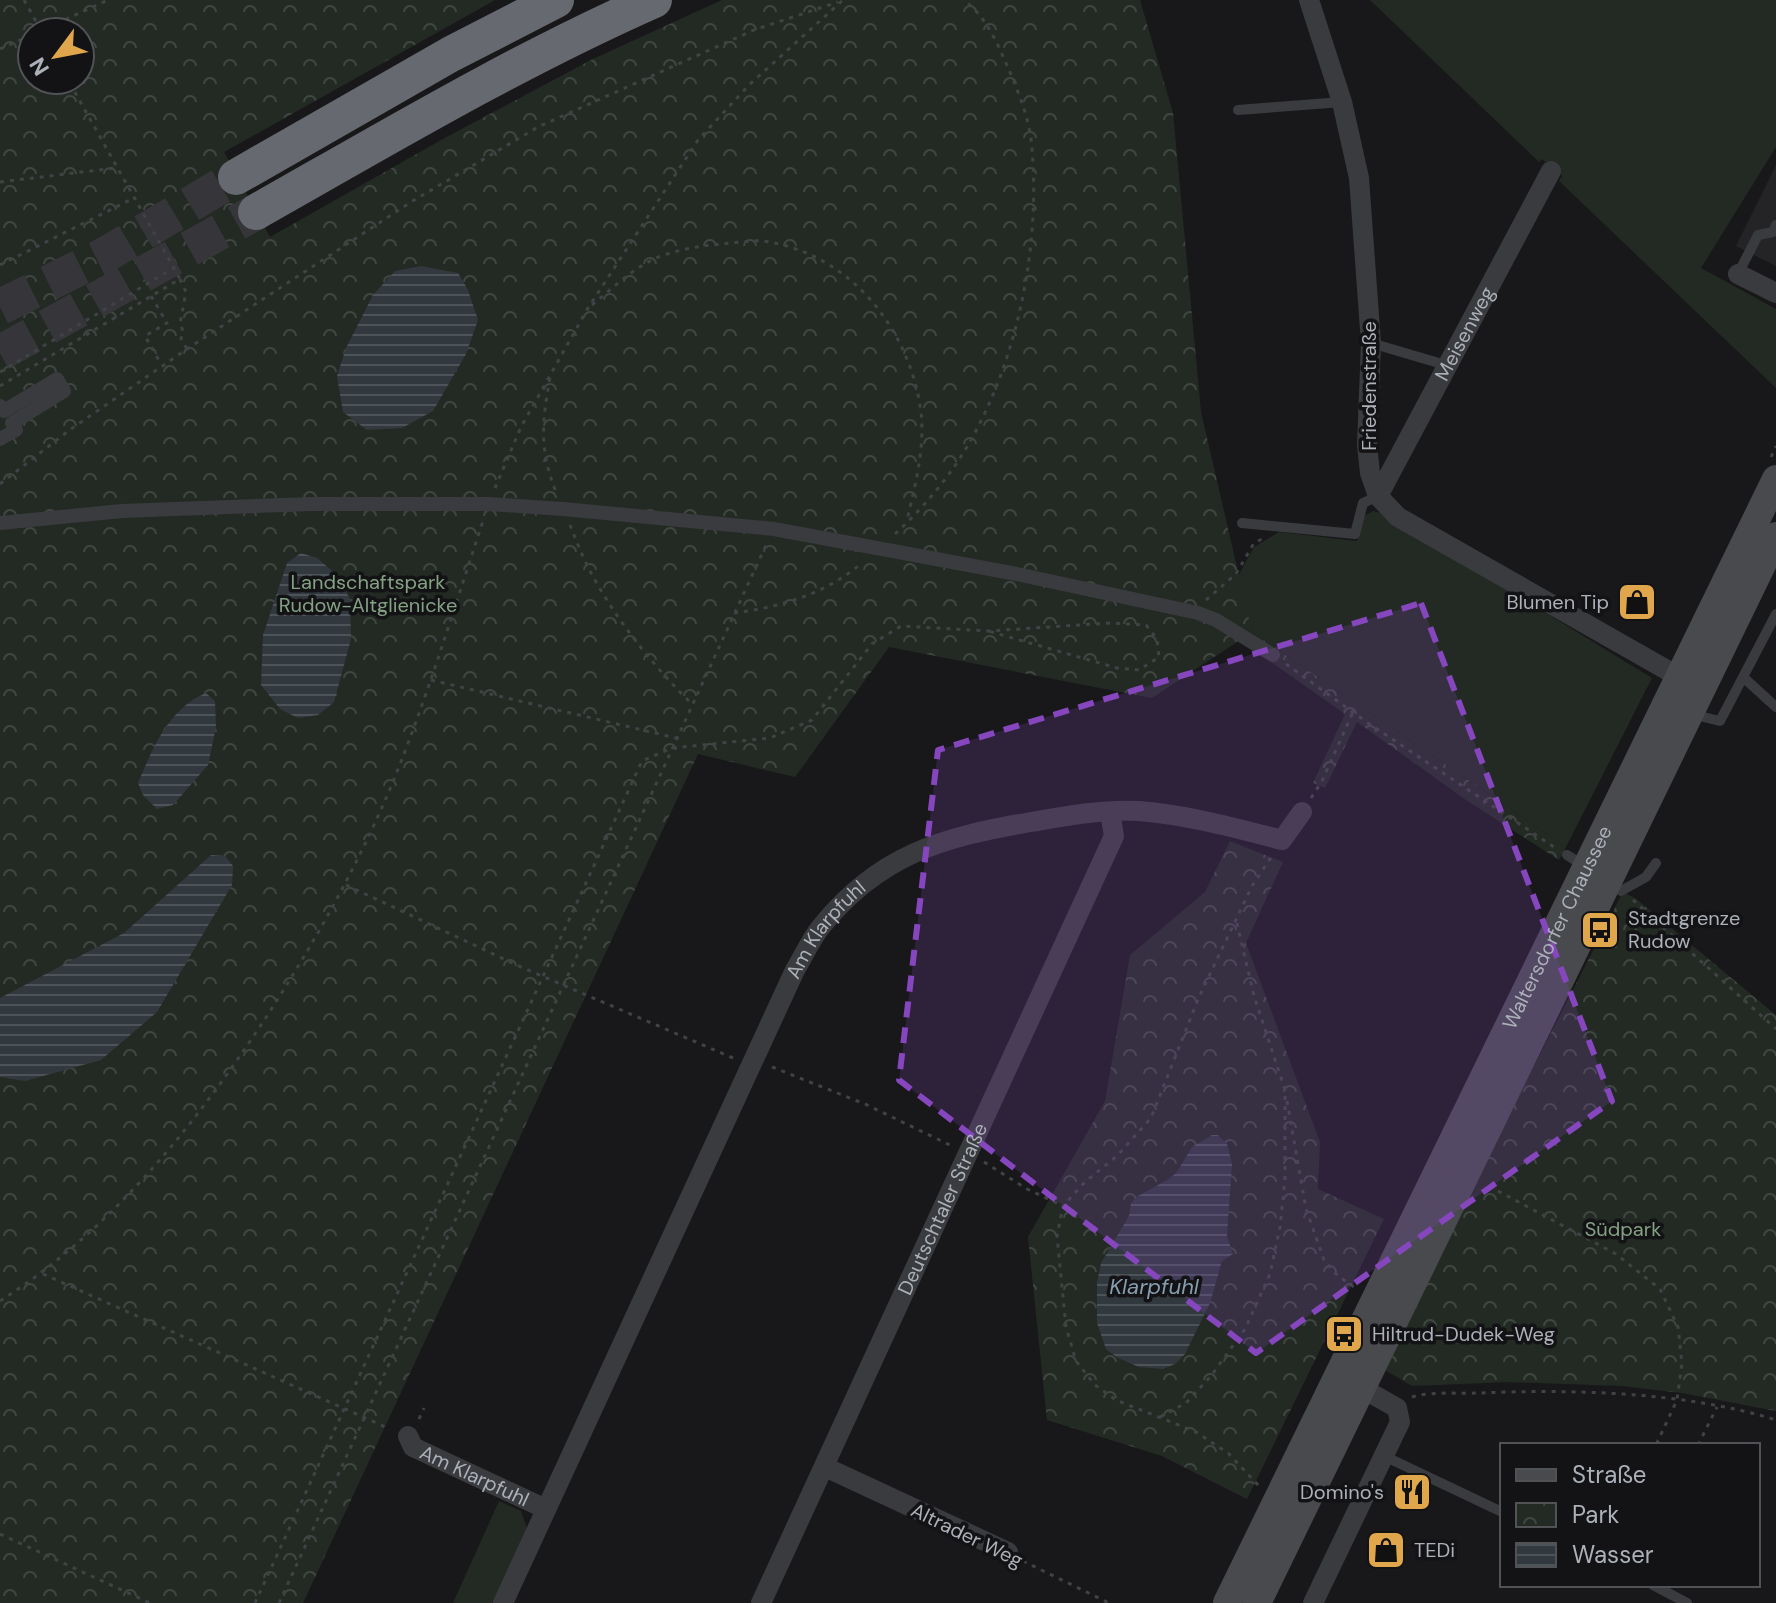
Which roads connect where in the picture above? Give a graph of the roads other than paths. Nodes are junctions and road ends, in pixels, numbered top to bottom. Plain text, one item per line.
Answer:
1 (556, 0) edge
2 (654, 0) edge
3 (1309, 0) edge
4 (437, 86) junction
5 (1342, 102) junction
6 (1238, 110) dead end
7 (1551, 171) dead end
8 (236, 177) tunnel mouth
9 (256, 212) tunnel mouth
10 (1776, 225) edge
11 (1738, 274) joint
12 (1776, 293) edge
13 (1371, 343) junction
14 (1449, 366) junction
15 (0, 406) edge
16 (0, 439) edge
17 (1776, 479) edge
18 (1378, 496) junction
19 (0, 523) edge
20 (1242, 523) dead end
21 (1776, 536) edge
22 (1776, 614) edge
23 (1273, 655) road end
24 (1743, 677) junction
25 (1690, 693) junction
26 (1776, 707) edge
27 (1110, 812) junction
28 (1302, 812) road end
29 (1656, 863) dead end
30 (1599, 867) junction
31 (1349, 1381) junction
32 (408, 1436) road end
33 (1384, 1456) junction
34 (825, 1467) junction
35 (546, 1509) junction
36 (1500, 1511) edge
37 (1008, 1552) road end
38 (1657, 1587) edge
39 (503, 1603) edge
40 (761, 1603) edge
41 (1227, 1603) edge
42 (1257, 1603) edge
43 (1313, 1603) edge
44 (1687, 1603) edge

1 - 4 highway
2 - 4 highway
3 - 5 street, Friedenstraße
4 - 8 highway
4 - 9 highway
5 - 6 lane
5 - 13 street, Friedenstraße
7 - 14 street, Meisenweg
10 - 11 lane
11 - 12 street
13 - 14 lane
13 - 18 street, Friedenstraße
14 - 18 street, Meisenweg
15 - 16 street
17 - 25 main road, Waltersdorfer Chaussee
18 - 20 lane
18 - 25 street
19 - 23 street
21 - 25 main road, Waltersdorfer Chaussee
22 - 24 lane
24 - 25 lane
24 - 26 lane
25 - 30 main road, Waltersdorfer Chaussee
27 - 28 street, Am Klarpfuhl
27 - 34 street, Deutschtaler Straße
27 - 35 street, Am Klarpfuhl
29 - 30 lane
30 - 31 main road, Waltersdorfer Chaussee
31 - 33 street
31 - 41 main road, Waltersdorfer Chaussee
31 - 42 main road, Waltersdorfer Chaussee
32 - 35 street, Am Klarpfuhl
33 - 36 lane
33 - 43 street
34 - 37 street, Altrader Weg
34 - 40 street, Deutschtaler Straße
35 - 39 street, Am Klarpfuhl
38 - 44 lane

